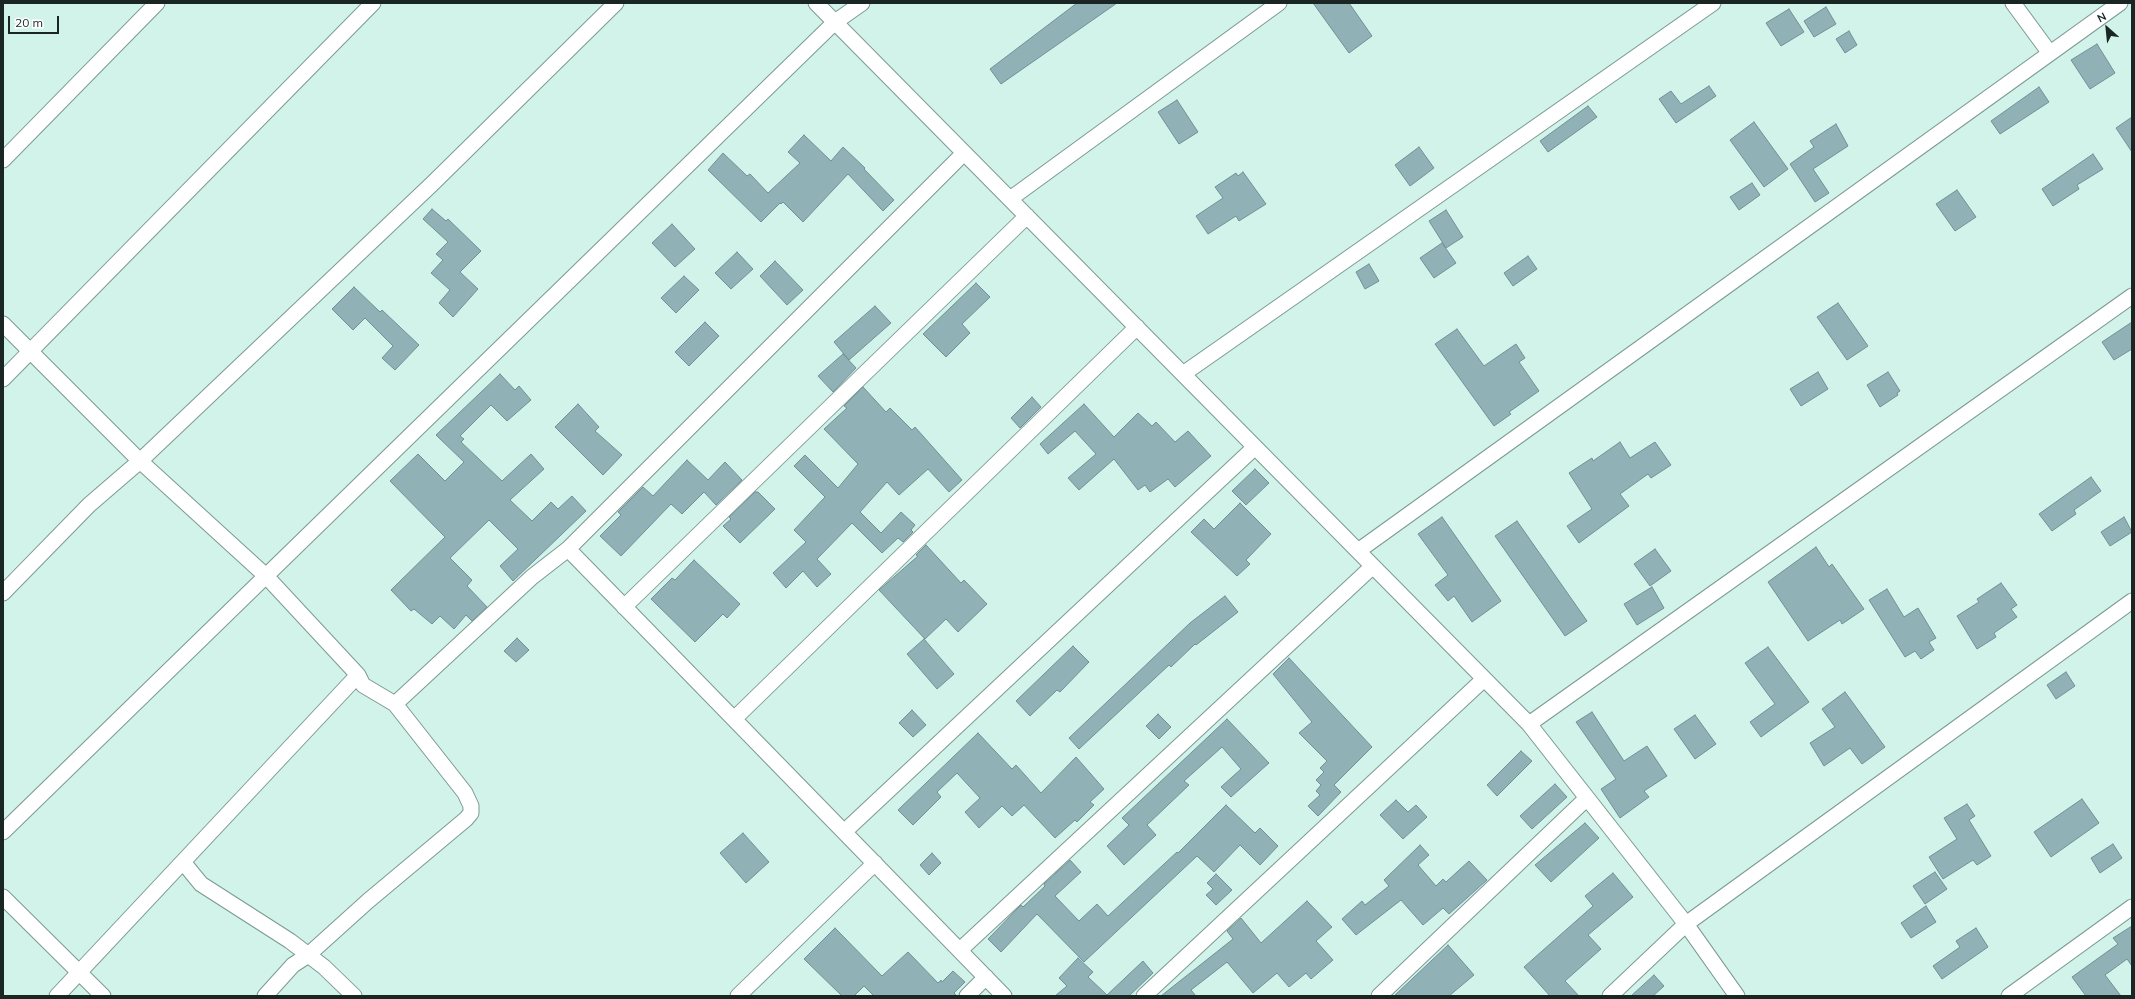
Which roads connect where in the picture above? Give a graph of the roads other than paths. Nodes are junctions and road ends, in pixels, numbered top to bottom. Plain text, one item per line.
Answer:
1 (157, 3) edge
2 (373, 3) edge
3 (616, 3) edge
4 (816, 3) edge
5 (862, 3) edge
6 (1279, 3) edge
7 (1713, 3) edge
8 (2013, 3) edge
9 (2120, 3) edge
10 (836, 22) junction
11 (2049, 52) junction
12 (964, 153) junction
13 (3, 160) edge
14 (1010, 199) junction
15 (1027, 216) junction
16 (2132, 296) edge
17 (3, 324) edge
18 (1137, 327) junction
19 (30, 351) junction
20 (1183, 374) junction
21 (3, 379) edge
22 (1255, 447) junction
23 (140, 461) junction
24 (568, 550) junction
25 (1358, 551) junction
26 (1373, 566) junction
27 (266, 576) junction
28 (3, 593) edge
29 (2132, 601) edge
30 (624, 607) junction
31 (358, 675) junction
32 (1484, 679) junction
33 (395, 704) junction
34 (734, 719) junction
35 (1529, 724) junction
36 (1587, 798) junction
37 (3, 832) edge
38 (844, 832) junction
39 (184, 862) junction
40 (875, 864) junction
41 (3, 897) edge
42 (2132, 907) edge
43 (1686, 924) junction
44 (960, 950) junction
45 (307, 956) junction
46 (80, 973) junction
47 (986, 977) junction
48 (57, 996) edge
49 (103, 996) edge
50 (264, 996) edge
51 (354, 996) edge
52 (738, 996) edge
53 (967, 996) edge
54 (1004, 996) edge
55 (1144, 996) edge
56 (1379, 996) edge
57 (1610, 996) edge
58 (1736, 996) edge
59 (2009, 996) edge

1 - 13 street
2 - 19 street
3 - 23 street
4 - 10 street
5 - 10 street
6 - 14 street
7 - 20 street
8 - 11 street
9 - 11 street
10 - 12 street
10 - 27 street
11 - 25 street
12 - 14 street
12 - 24 street
14 - 15 street
15 - 18 street
15 - 30 street
16 - 35 street
17 - 19 street
18 - 20 street
18 - 34 street
19 - 21 street
19 - 23 street
20 - 22 street
22 - 25 street
22 - 38 street
23 - 27 street
23 - 28 street
24 - 30 street
24 - 33 street
25 - 26 street
26 - 32 street
26 - 44 street
27 - 31 street
27 - 37 street
29 - 43 street
30 - 34 street
31 - 33 street
31 - 39 street
32 - 35 street
32 - 55 street
33 - 45 street
34 - 38 street
35 - 36 street
36 - 43 street
36 - 56 street
38 - 40 street
39 - 45 street
39 - 46 street
40 - 44 street
40 - 52 street
41 - 46 street
42 - 59 street
43 - 57 street
43 - 58 street
44 - 47 street
45 - 50 street
45 - 51 street
46 - 48 street
46 - 49 street
47 - 53 street
47 - 54 street

